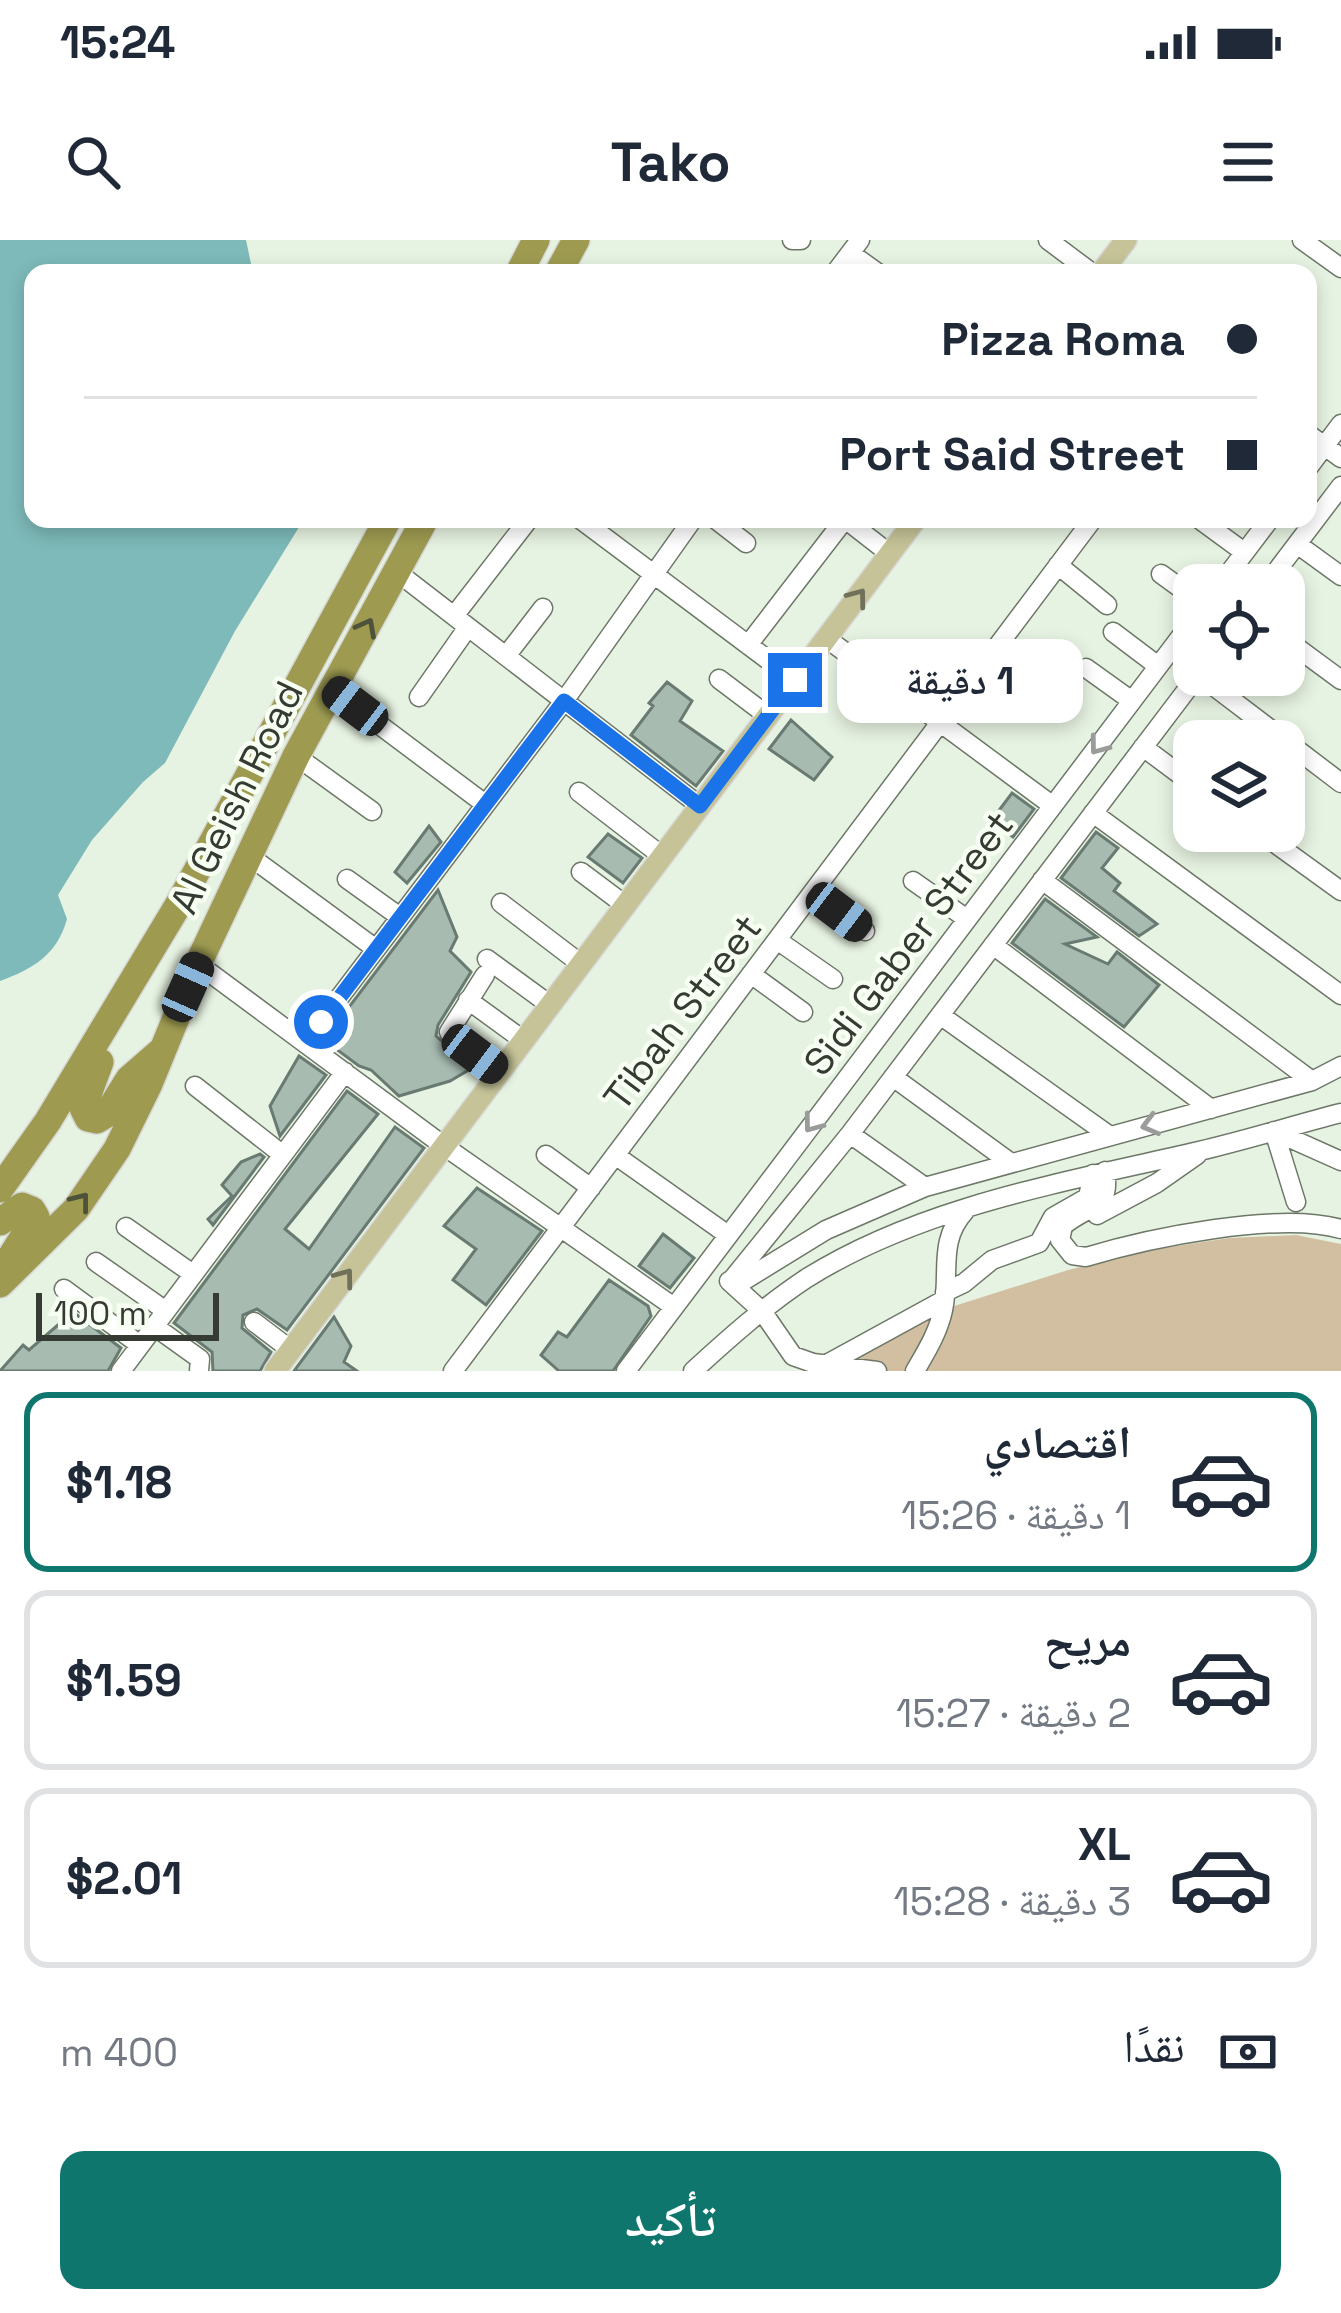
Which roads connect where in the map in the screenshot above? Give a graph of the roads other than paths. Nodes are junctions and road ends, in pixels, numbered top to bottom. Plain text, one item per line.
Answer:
1 (829, 240) edge
2 (1048, 240) edge
3 (1126, 240) edge
4 (1302, 240) edge
5 (853, 249) edge
6 (1084, 264) edge
7 (1105, 264) edge
8 (1341, 268) edge
9 (1341, 424) edge
10 (1324, 446) edge
11 (1341, 486) edge
12 (1317, 518) edge
13 (383, 528) edge
14 (420, 528) edge
15 (523, 528) edge
16 (592, 528) edge
17 (686, 528) edge
18 (727, 528) edge
19 (837, 528) edge
20 (856, 528) edge
21 (909, 528) edge
22 (1086, 528) edge
23 (1211, 528) edge
24 (1263, 528) edge
25 (1309, 528) edge
26 (746, 543) dead end
27 (1297, 544) junction
28 (1244, 552) junction
29 (890, 554) junction
30 (1235, 564) edge
31 (1282, 564) edge
32 (1058, 565) junction
33 (397, 572) junction
34 (653, 574) junction
35 (1161, 574) dead end
36 (1341, 576) edge
37 (1173, 583) edge
38 (1107, 605) dead end
39 (543, 608) dead end
40 (461, 621) junction
41 (1113, 632) dead end
42 (826, 638) junction
43 (748, 645) junction
44 (1173, 647) edge
45 (1305, 653) edge
46 (506, 656) junction
47 (1158, 667) junction
48 (1087, 668) dead end
49 (719, 680) dead end
50 (795, 680) junction
51 (1341, 680) edge
52 (333, 689) junction
53 (1182, 696) edge
54 (1226, 696) edge
55 (419, 698) dead end
56 (564, 701) junction
57 (1132, 701) junction
58 (768, 716) junction
59 (940, 722) junction
60 (1143, 747) junction
61 (296, 756) junction
62 (1173, 769) edge
63 (1341, 783) edge
64 (579, 792) dead end
65 (485, 804) junction
66 (700, 806) junction
67 (1052, 806) junction
68 (372, 811) dead end
69 (1093, 813) junction
70 (1287, 852) edge
71 (248, 855) junction
72 (662, 856) junction
73 (580, 872) dead end
74 (347, 879) dead end
75 (1042, 880) junction
76 (913, 881) dead end
77 (813, 892) junction
78 (1341, 892) edge
79 (501, 903) dead end
80 (625, 905) junction
81 (400, 917) junction
82 (967, 919) junction
83 (865, 932) dead end
84 (777, 940) junction
85 (993, 945) junction
86 (376, 949) junction
87 (198, 964) junction
88 (581, 964) junction
89 (751, 974) junction
90 (833, 979) dead end
91 (1341, 995) edge
92 (468, 1000) junction
93 (550, 1005) junction
94 (113, 1011) junction
95 (803, 1012) dead end
96 (940, 1015) junction
97 (524, 1040) junction
98 (305, 1043) junction
99 (162, 1050) junction
100 (1341, 1066) edge
101 (345, 1072) junction
102 (499, 1072) junction
103 (893, 1077) junction
104 (1312, 1081) junction
105 (195, 1086) dead end
106 (1211, 1109) junction
107 (1341, 1112) edge
108 (1274, 1131) junction
109 (850, 1133) junction
110 (1110, 1136) junction
111 (443, 1146) junction
112 (1202, 1150) junction
113 (283, 1155) junction
114 (546, 1155) dead end
115 (615, 1155) junction
116 (1341, 1162) edge
117 (1011, 1163) junction
118 (1099, 1172) junction
119 (591, 1187) junction
120 (925, 1187) junction
121 (0, 1189) edge
122 (1296, 1202) dead end
123 (965, 1210) junction
124 (1093, 1217) dead end
125 (0, 1222) edge
126 (126, 1227) dead end
127 (561, 1228) junction
128 (1341, 1229) edge
129 (728, 1235) junction
130 (96, 1262) dead end
131 (708, 1262) junction
132 (193, 1274) junction
133 (0, 1283) edge
134 (732, 1284) junction
135 (64, 1289) dead end
136 (945, 1296) junction
137 (674, 1307) junction
138 (762, 1311) junction
139 (160, 1318) junction
140 (254, 1322) dead end
141 (140, 1345) junction
142 (291, 1350) junction
143 (812, 1367) edge
144 (459, 1369) edge
145 (121, 1371) edge
146 (199, 1371) edge
147 (275, 1371) edge
148 (626, 1371) edge
149 (694, 1371) edge
150 (877, 1371) edge
151 (915, 1371) edge

1 - 5 street
2 - 6 street
3 - 7 main road
4 - 8 street
9 - 10 street
11 - 12 street
13 - 94 highway, Al Geish Road
14 - 33 highway, Al Geish Road
15 - 40 street
16 - 34 street
17 - 34 street
18 - 26 street
19 - 43 street
20 - 29 street
21 - 29 main road
22 - 32 street, Tibah Street
23 - 28 street
24 - 28 street
25 - 27 street
27 - 31 street
27 - 36 street
28 - 30 street
42 -> 29 main road
32 - 38 street
32 - 59 street, Tibah Street
33 - 40 street
52 -> 33 highway, Al Geish Road
34 - 43 street
34 - 56 street
35 - 37 street
39 - 46 street
40 - 46 street
40 - 55 street
41 - 47 street
42 - 50 main road
42 - 59 street
43 - 50 street
44 - 47 street, Sidi Gaber Street
45 - 51 street
46 - 56 street
47 - 57 street, Sidi Gaber Street
48 - 57 street
49 - 58 street
50 - 58 main road
52 - 61 highway, Al Geish Road
52 - 65 street
53 - 60 street, Sidi Gaber Street
54 - 63 street
56 - 65 street
56 - 66 street
57 -> 67 street, Sidi Gaber Street
58 - 66 main road
59 - 67 street
59 - 77 street, Tibah Street
60 - 62 street
60 - 69 street, Sidi Gaber Street
61 - 68 street
61 - 71 highway, Al Geish Road
64 - 72 street
65 - 81 street
66 - 72 main road
67 - 82 street, Sidi Gaber Street
69 - 75 street, Sidi Gaber Street
69 - 91 street
70 - 78 street
71 - 86 street
71 - 87 highway, Al Geish Road
72 - 80 main road
73 - 80 street
74 - 81 street
75 - 85 street, Sidi Gaber Street
75 - 104 street
76 - 82 street
77 - 83 street
77 - 84 street, Tibah Street
79 - 88 street
80 - 88 main road
81 - 86 street
82 -> 129 street, Sidi Gaber Street
84 - 89 street, Tibah Street
84 - 90 street
85 - 96 street, Sidi Gaber Street
85 - 106 street
86 - 98 street
87 - 98 street
87 - 99 highway, Al Geish Road
88 - 93 main road
89 - 95 street
89 - 115 street, Tibah Street
92 - 93 street
92 - 97 street
92 - 102 street
93 - 97 main road
94 - 99 highway
94 - 121 highway, Al Geish Road
96 - 103 street, Sidi Gaber Street
96 - 110 street
97 - 102 main road
98 - 101 street
133 -> 99 highway, Al Geish Road
100 - 104 street
101 - 111 street
101 - 113 street
102 - 111 main road
103 - 109 street, Sidi Gaber Street
103 - 117 street
104 - 106 street
105 - 113 street
106 -> 110 street
107 - 108 street
108 - 112 street
108 - 116 street
108 - 122 street
109 - 120 street
109 - 134 street, Sidi Gaber Street
110 - 117 street
111 - 127 street
142 -> 111 main road
112 - 118 street
112 - 124 street
113 - 132 street
114 - 119 street
115 - 119 street, Tibah Street
115 - 129 street
117 - 120 street
118 - 123 street
118 - 128 street
118 - 136 street
119 - 127 street, Tibah Street
120 - 134 street
123 - 136 street
123 - 138 street
125 - 133 highway
126 - 132 street
127 - 137 street
127 - 144 street, Tibah Street
129 - 131 street, Sidi Gaber Street
130 - 139 street
131 - 134 street
131 - 137 street, Sidi Gaber Street
132 - 139 street
134 - 138 street
135 - 141 street
136 - 143 street
136 - 151 street
137 - 148 street, Sidi Gaber Street
138 - 143 street
138 - 149 street
139 - 141 street
139 - 146 street
140 - 142 street
141 - 145 street
142 - 147 main road
143 - 150 street

